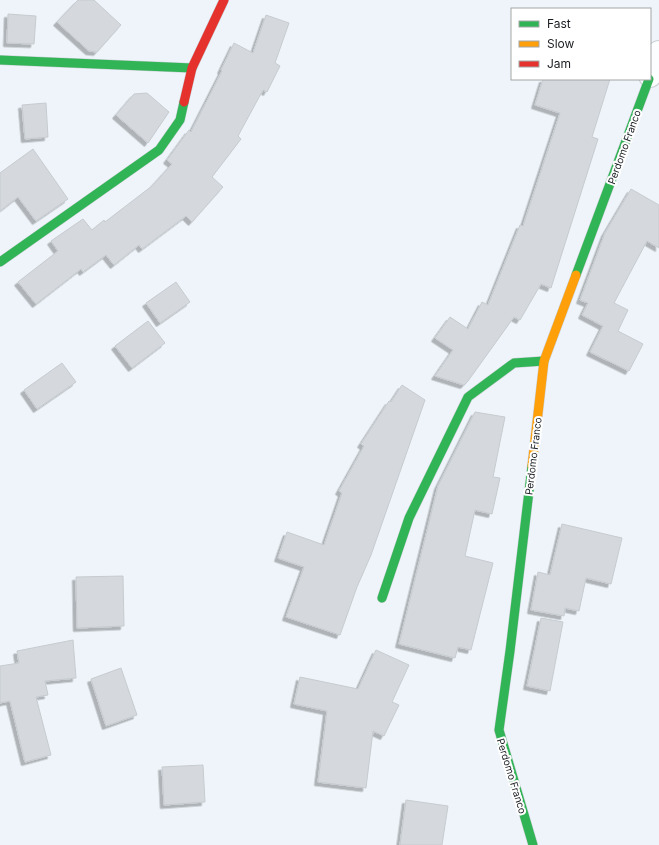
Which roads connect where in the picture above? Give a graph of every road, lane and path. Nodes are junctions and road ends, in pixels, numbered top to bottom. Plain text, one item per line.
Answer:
1 (224, 0) edge
2 (659, 52) edge
3 (0, 60) edge
4 (192, 68) junction
5 (651, 75) edge
6 (649, 80) edge
7 (0, 262) edge
8 (544, 361) junction
9 (382, 598) dead end
10 (533, 845) edge

1 - 4 street
2 - 5 street, Perdomo Franco
3 - 4 street
4 - 7 street
6 - 8 street, Perdomo Franco
8 - 9 street
8 - 10 street, Perdomo Franco

